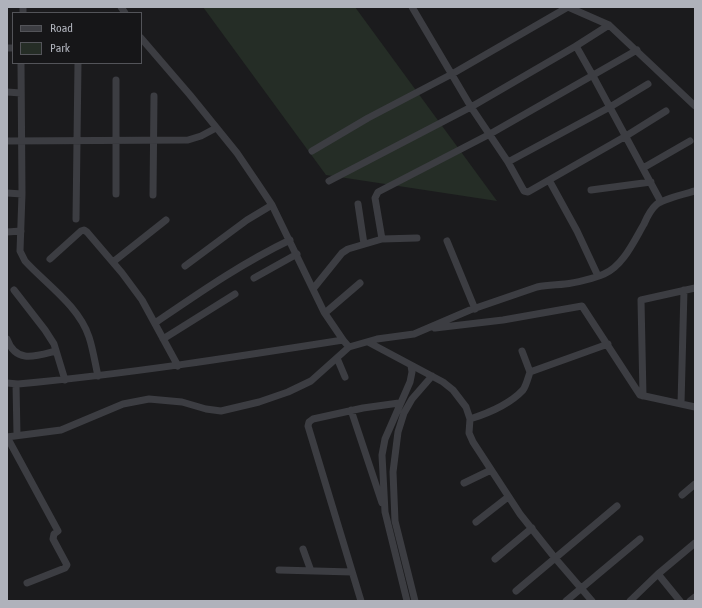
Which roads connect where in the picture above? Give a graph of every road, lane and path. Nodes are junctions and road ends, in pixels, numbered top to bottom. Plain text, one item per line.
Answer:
1 (412, 7) edge
2 (572, 8) edge
3 (609, 25) junction
4 (142, 39) edge
5 (576, 46) junction
6 (637, 50) junction
7 (21, 64) edge
8 (78, 64) edge
9 (452, 74) junction
10 (593, 76) junction
11 (116, 80) dead end
12 (648, 84) dead end
13 (7, 92) edge
14 (21, 93) junction
15 (154, 96) dead end
16 (471, 106) junction
17 (695, 106) edge
18 (610, 108) junction
19 (666, 111) dead end
20 (216, 128) junction
21 (490, 134) junction
22 (626, 136) junction
23 (7, 140) edge
24 (77, 140) junction
25 (116, 140) junction
26 (154, 140) junction
27 (21, 141) junction
28 (690, 141) dead end
29 (312, 151) dead end
30 (508, 162) junction
31 (643, 168) junction
32 (548, 180) junction
33 (329, 181) dead end
34 (651, 182) junction
35 (591, 190) dead end
36 (695, 191) edge
37 (7, 193) edge
38 (22, 194) junction
39 (116, 194) dead end
40 (153, 195) dead end
41 (661, 202) junction
42 (358, 204) dead end
43 (272, 205) junction
44 (76, 219) dead end
45 (166, 220) dead end
46 (21, 231) junction
47 (7, 232) edge
48 (417, 238) dead end
49 (382, 239) junction
50 (290, 240) junction
51 (447, 241) dead end
52 (364, 244) junction
53 (297, 254) junction
54 (50, 259) dead end
55 (113, 262) junction
56 (185, 266) dead end
57 (598, 276) junction
58 (254, 278) dead end
59 (360, 283) dead end
60 (695, 288) edge
61 (313, 289) junction
62 (14, 290) dead end
63 (684, 290) junction
64 (235, 294) dead end
65 (475, 308) junction
66 (325, 313) junction
67 (155, 323) junction
68 (427, 328) junction
69 (7, 339) edge
70 (163, 339) junction
71 (343, 340) junction
72 (368, 342) junction
73 (608, 344) junction
74 (349, 347) junction
75 (56, 351) junction
76 (522, 351) dead end
77 (337, 358) junction
78 (178, 366) junction
79 (411, 366) junction
80 (530, 372) junction
81 (98, 376) junction
82 (432, 376) junction
83 (345, 377) dead end
84 (65, 380) junction
85 (7, 383) edge
86 (16, 384) junction
87 (643, 396) junction
88 (399, 403) junction
89 (681, 404) junction
90 (695, 407) edge
91 (351, 410) junction
92 (470, 419) junction
93 (17, 435) junction
94 (7, 437) edge
95 (491, 470) junction
96 (464, 483) dead end
97 (695, 484) edge
98 (682, 495) dead end
99 (508, 497) junction
100 (617, 506) dead end
101 (385, 512) junction
102 (476, 522) dead end
103 (532, 528) junction
104 (640, 539) dead end
105 (695, 543) edge
106 (303, 549) dead end
107 (555, 558) junction
108 (495, 559) dead end
109 (279, 570) dead end
110 (311, 571) junction
111 (352, 572) junction
112 (658, 574) junction
113 (26, 583) dead end
114 (581, 588) junction
115 (516, 591) dead end
116 (695, 597) edge
117 (361, 601) edge
118 (407, 601) edge
119 (415, 601) edge
120 (566, 601) edge
121 (592, 601) edge
122 (630, 601) edge
123 (680, 601) edge
124 (690, 601) edge

1 - 9 street
2 - 3 street
2 - 9 street
3 - 5 street
3 - 6 street
4 - 20 street
5 - 10 street
5 - 16 street
6 - 10 street
6 - 17 street
7 - 14 street
8 - 24 street
9 - 16 street
9 - 29 street
10 - 18 street
10 - 21 street
11 - 25 street
12 - 18 street
13 - 14 street
14 - 27 street
15 - 26 street
16 - 21 street
16 - 33 street
18 - 22 street
18 - 30 street
19 - 22 street
20 - 26 street
20 - 43 street
21 - 30 street
21 - 49 street
22 - 31 street
22 - 32 street
23 - 27 street
24 - 25 street
24 - 27 street
24 - 44 street
25 - 26 street
25 - 39 street
26 - 40 street
27 - 38 street
28 - 31 street
30 - 32 street
31 - 34 street
32 - 57 street
34 - 35 street
34 - 41 street
36 - 41 street
37 - 38 street
38 - 46 street
41 - 57 street
42 - 52 street
43 - 50 street
43 - 56 street
45 - 55 street
46 - 47 street
46 - 81 street
48 - 49 street
49 - 52 street
50 - 53 street
50 - 67 street
51 - 65 street
52 - 61 street
53 - 58 street
53 - 61 street
54 - 55 street
55 - 67 street
57 - 65 street
59 - 66 street
60 - 63 street
61 - 66 street
62 - 75 street
63 - 87 street
63 - 89 street
64 - 70 street
65 - 68 street
66 - 71 street
67 - 70 street
68 - 72 street
68 - 73 street
69 - 75 street
70 - 78 street
71 - 74 street
71 - 78 street
72 - 74 street
72 - 79 street
73 - 80 street
73 - 87 street
74 - 77 street
75 - 84 street
76 - 80 street
77 - 83 street
77 - 93 street
78 - 81 street
79 - 82 street
79 - 88 street
80 - 92 street
81 - 84 street
82 - 92 street
82 - 119 street
84 - 86 street
85 - 86 street
86 - 93 street
87 - 89 street
88 - 91 street
88 - 101 street
89 - 90 street
91 - 101 street
91 - 111 street
92 - 95 street
93 - 94 street
94 - 113 street
95 - 96 street
95 - 99 street
97 - 98 street
99 - 102 street
99 - 103 street
100 - 107 street
101 - 118 street
103 - 107 street
103 - 108 street
104 - 114 street
105 - 112 street
106 - 110 street
107 - 114 street
107 - 115 street
109 - 110 street
110 - 111 street
111 - 117 street
112 - 122 street
112 - 123 street
114 - 120 street
114 - 121 street
116 - 124 street

